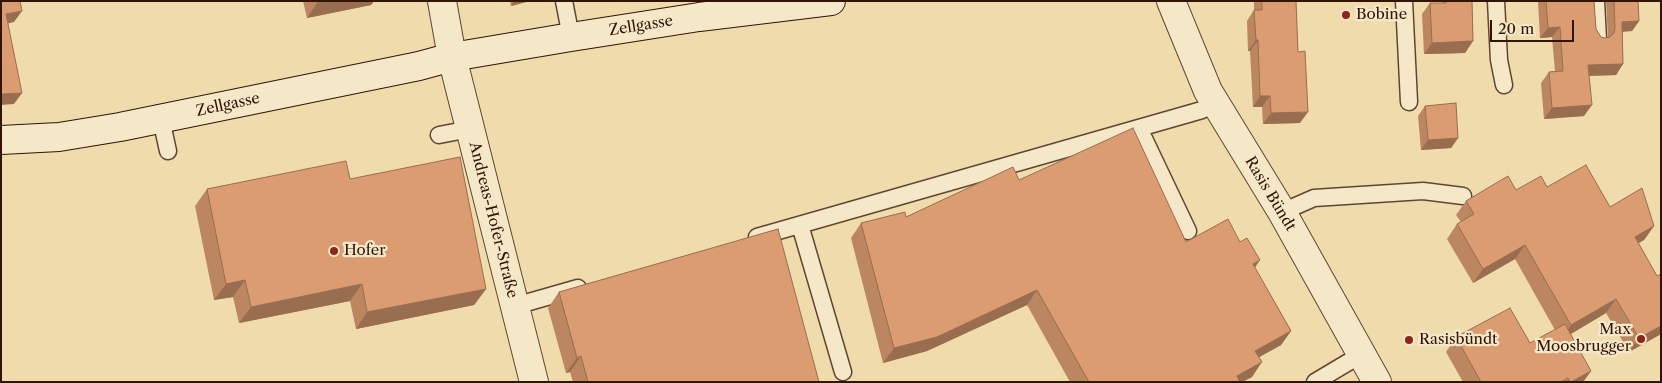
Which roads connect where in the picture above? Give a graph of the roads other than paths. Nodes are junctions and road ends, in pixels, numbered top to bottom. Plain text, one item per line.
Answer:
1 (442, 1) edge
2 (564, 1) edge
3 (831, 1) edge
4 (1171, 1) edge
5 (1404, 1) edge
6 (1496, 1) edge
7 (1596, 1) edge
8 (571, 37) junction
9 (1598, 39) edge
10 (452, 58) junction
11 (1504, 85) dead end
12 (1409, 102) dead end
13 (1215, 104) junction
14 (161, 119) junction
15 (1139, 128) junction
16 (470, 129) junction
17 (439, 135) dead end
18 (1, 140) edge
19 (168, 152) dead end
20 (1463, 196) dead end
21 (1282, 212) junction
22 (800, 225) junction
23 (1188, 231) dead end
24 (743, 241) edge
25 (591, 285) edge
26 (515, 306) junction
27 (1362, 354) junction
28 (843, 372) dead end
29 (534, 382) edge
30 (1315, 382) edge
31 (1377, 382) edge

1 - 10 street
2 - 8 lane
3 - 8 street, Zellgasse
4 - 13 street, Rasis Bündt
5 - 12 lane
6 - 11 lane
7 - 9 lane
8 - 10 street, Zellgasse
10 - 14 street, Zellgasse
10 - 16 street, Andreas-Hofer-Straße
13 - 15 lane
13 - 21 street, Rasis Bündt
14 - 18 street, Zellgasse
14 - 19 lane
15 - 22 lane
15 - 23 lane
16 - 17 lane
16 - 26 street, Andreas-Hofer-Straße
20 - 21 lane
21 - 27 street, Rasis Bündt
22 - 24 lane
22 - 28 lane
25 - 26 lane
26 - 29 street, Andreas-Hofer-Straße
27 - 30 lane
27 - 31 street, Rasis Bündt

